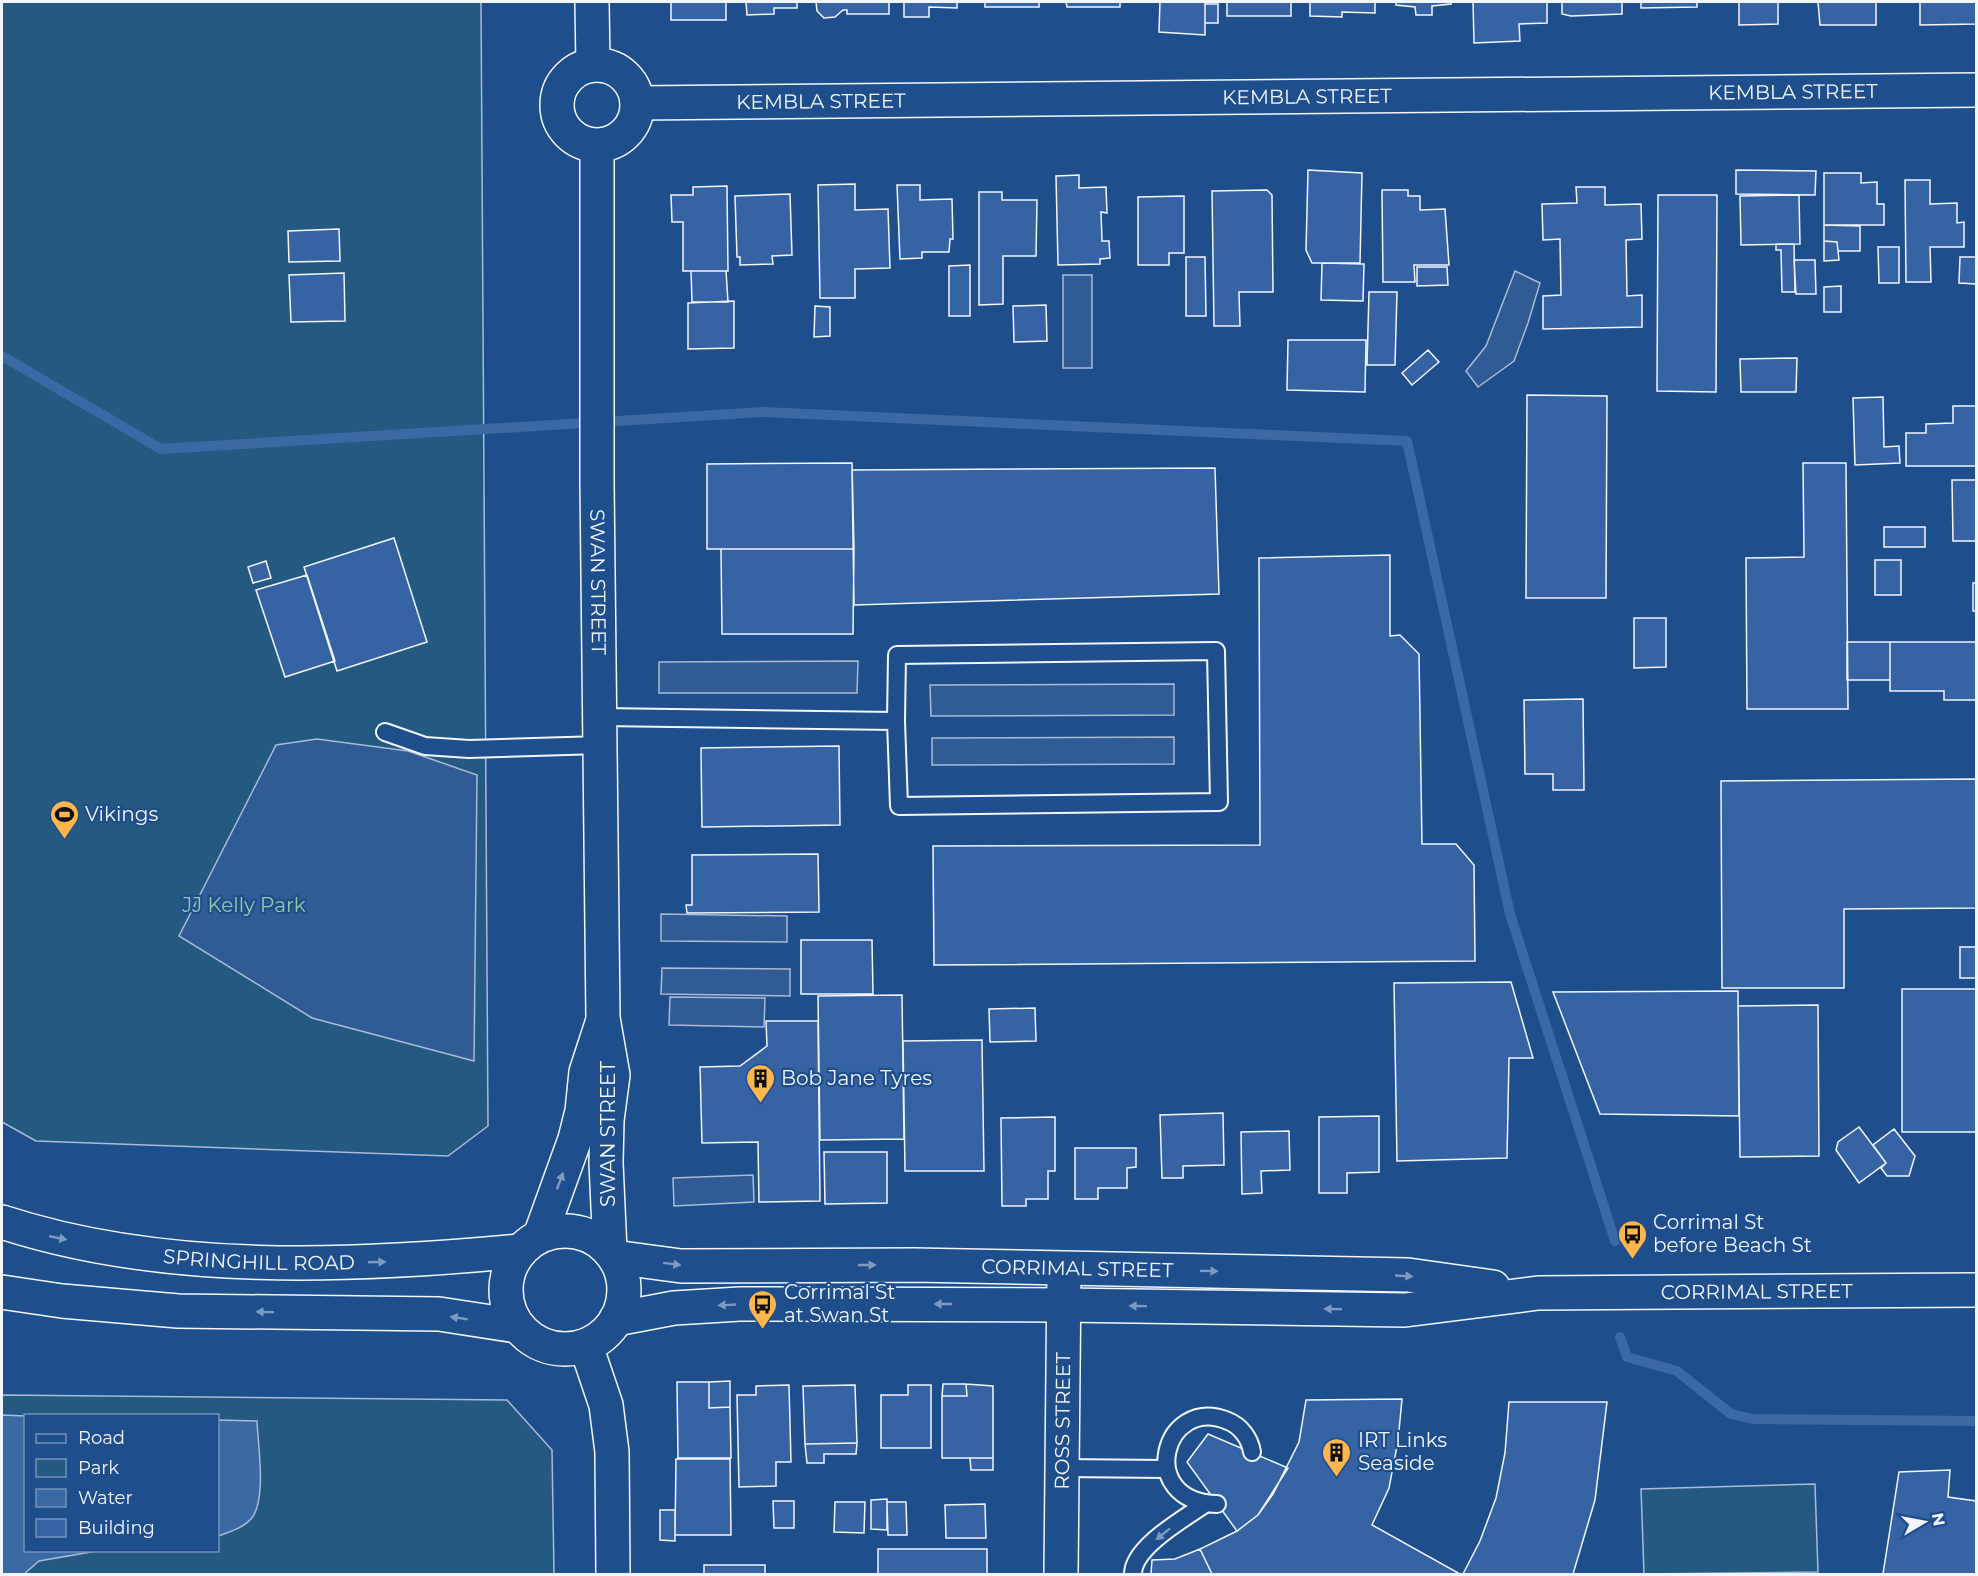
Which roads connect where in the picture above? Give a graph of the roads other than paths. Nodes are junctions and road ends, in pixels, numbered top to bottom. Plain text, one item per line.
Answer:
1 (592, 2) edge
2 (593, 65) junction
3 (1977, 90) edge
4 (638, 103) junction
5 (597, 146) junction
6 (896, 721) junction
7 (601, 731) junction
8 (385, 732) dead end
9 (603, 1018) junction
10 (2, 1222) edge
11 (530, 1243) junction
12 (612, 1254) junction
13 (1064, 1269) junction
14 (1977, 1290) edge
15 (2, 1292) edge
16 (1538, 1293) junction
17 (1064, 1305) junction
18 (616, 1319) junction
19 (517, 1326) junction
20 (586, 1346) junction
21 (1252, 1452) dead end
22 (1062, 1468) junction
23 (1166, 1469) junction
24 (613, 1575) edge
25 (1061, 1575) edge
26 (1133, 1575) edge

1 - 2 main road
2 - 4 main road
2 - 5 main road
3 - 4 main road, KEMBLA STREET
4 - 5 main road
5 - 7 main road, SWAN STREET
6 - 6 lane
6 - 7 lane
7 - 8 lane
7 - 9 main road, SWAN STREET
11 -> 9 main road, SWAN STREET
9 - 12 main road, SWAN STREET
10 -> 11 main road, SPRINGHILL ROAD
11 - 12 main road
11 - 19 main road
12 -> 13 main road, CORRIMAL STREET
12 - 18 main road
13 -> 16 main road, CORRIMAL STREET
13 - 17 main road, ROSS STREET
14 - 16 main road, CORRIMAL STREET
19 -> 15 main road
16 -> 17 main road, CORRIMAL STREET
17 -> 18 main road, CORRIMAL STREET
17 - 22 main road, ROSS STREET
18 - 20 main road
19 - 20 main road
20 - 24 main road
21 - 23 lane
22 - 23 lane
22 - 25 main road, ROSS STREET
23 -> 26 lane

